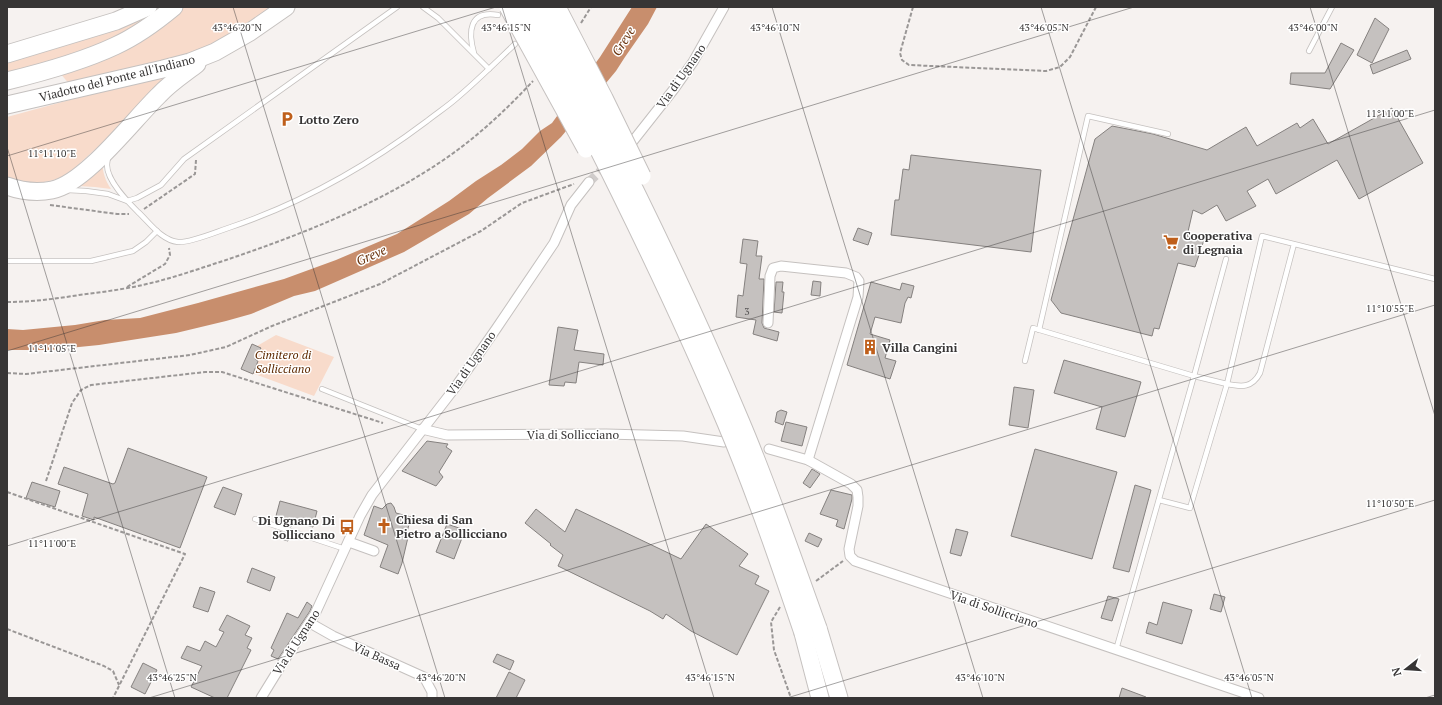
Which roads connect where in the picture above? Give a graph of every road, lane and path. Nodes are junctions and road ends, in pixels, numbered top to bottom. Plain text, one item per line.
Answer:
1 (148, 7) edge
2 (174, 7) edge
3 (286, 7) edge
4 (397, 7) edge
5 (423, 7) edge
6 (524, 7) edge
7 (541, 7) edge
8 (557, 7) edge
9 (591, 7) edge
10 (724, 7) edge
11 (913, 7) edge
12 (1096, 7) edge
13 (1332, 7) edge
14 (503, 11) edge
15 (577, 28) dead end
16 (515, 44) dead end
17 (1309, 51) dead end
18 (215, 52) junction
19 (7, 54) edge
20 (475, 55) junction
21 (489, 69) junction
22 (535, 79) dead end
23 (7, 81) edge
24 (7, 105) edge
25 (1168, 134) dead end
26 (633, 141) dead end
27 (110, 147) junction
28 (589, 182) joint
29 (7, 186) edge
30 (53, 190) junction
31 (127, 201) junction
32 (157, 231) junction
33 (168, 240) junction
34 (1294, 244) junction
35 (1226, 259) dead end
36 (7, 261) edge
37 (1435, 279) edge
38 (124, 289) junction
39 (7, 302) edge
40 (768, 323) dead end
41 (1039, 330) junction
42 (1025, 362) dead end
43 (7, 372) edge
44 (1194, 376) junction
45 (1227, 384) junction
46 (322, 390) dead end
47 (733, 422) junction
48 (386, 424) dead end
49 (422, 429) junction
50 (724, 442) dead end
51 (769, 449) dead end
52 (808, 460) junction
53 (46, 481) dead end
54 (7, 492) edge
55 (1159, 500) junction
56 (255, 519) dead end
57 (347, 545) junction
58 (374, 551) dead end
59 (310, 623) junction
60 (7, 629) edge
61 (810, 631) junction
62 (1116, 650) junction
63 (119, 686) junction
64 (113, 698) edge
65 (261, 698) edge
66 (432, 698) edge
67 (820, 698) edge
68 (839, 698) edge
69 (1259, 698) edge

1 - 19 highway
2 - 23 highway, Viadotto del Ponte all'Indiano
3 - 18 highway, Viadotto del Ponte all'Indiano
4 - 31 lane
5 - 20 lane
6 - 47 highway, bridge
7 - 47 highway, bridge
8 - 47 highway, bridge
9 - 15 path
10 - 26 street, Via di Ugnano
11 - 12 path
13 - 17 lane
14 - 20 lane
14 - 47 highway, bridge
16 - 21 lane
18 - 24 highway, Viadotto del Ponte all'Indiano
18 - 27 highway
20 - 21 lane
21 - 33 lane
22 - 38 path
25 - 41 lane
27 - 30 highway
27 - 31 lane
28 - 43 path
28 - 49 street, Via di Ugnano
29 - 30 highway
30 - 31 lane
31 - 32 lane
32 - 33 lane
32 - 36 lane
33 - 38 path
34 - 37 lane
34 - 45 lane
34 - 45 lane
35 - 44 lane
38 - 39 path
40 - 52 street
41 - 42 lane
41 - 44 lane
44 - 45 lane
44 - 55 lane
45 - 55 lane
46 - 49 lane
47 - 61 highway, bridge
48 - 53 path
49 - 50 street, Via di Sollicciano
49 - 57 street, Via di Ugnano
51 - 52 street, Via di Sollicciano
52 - 62 street, Via di Sollicciano
54 - 63 path
55 - 62 lane
56 - 57 lane
57 - 58 street
57 - 59 street, Via di Ugnano
59 - 65 street, Via di Ugnano
59 - 66 street, Via Bassa
60 - 63 path
61 - 67 highway
61 - 68 highway
62 - 69 street, Via di Sollicciano
63 - 64 path

